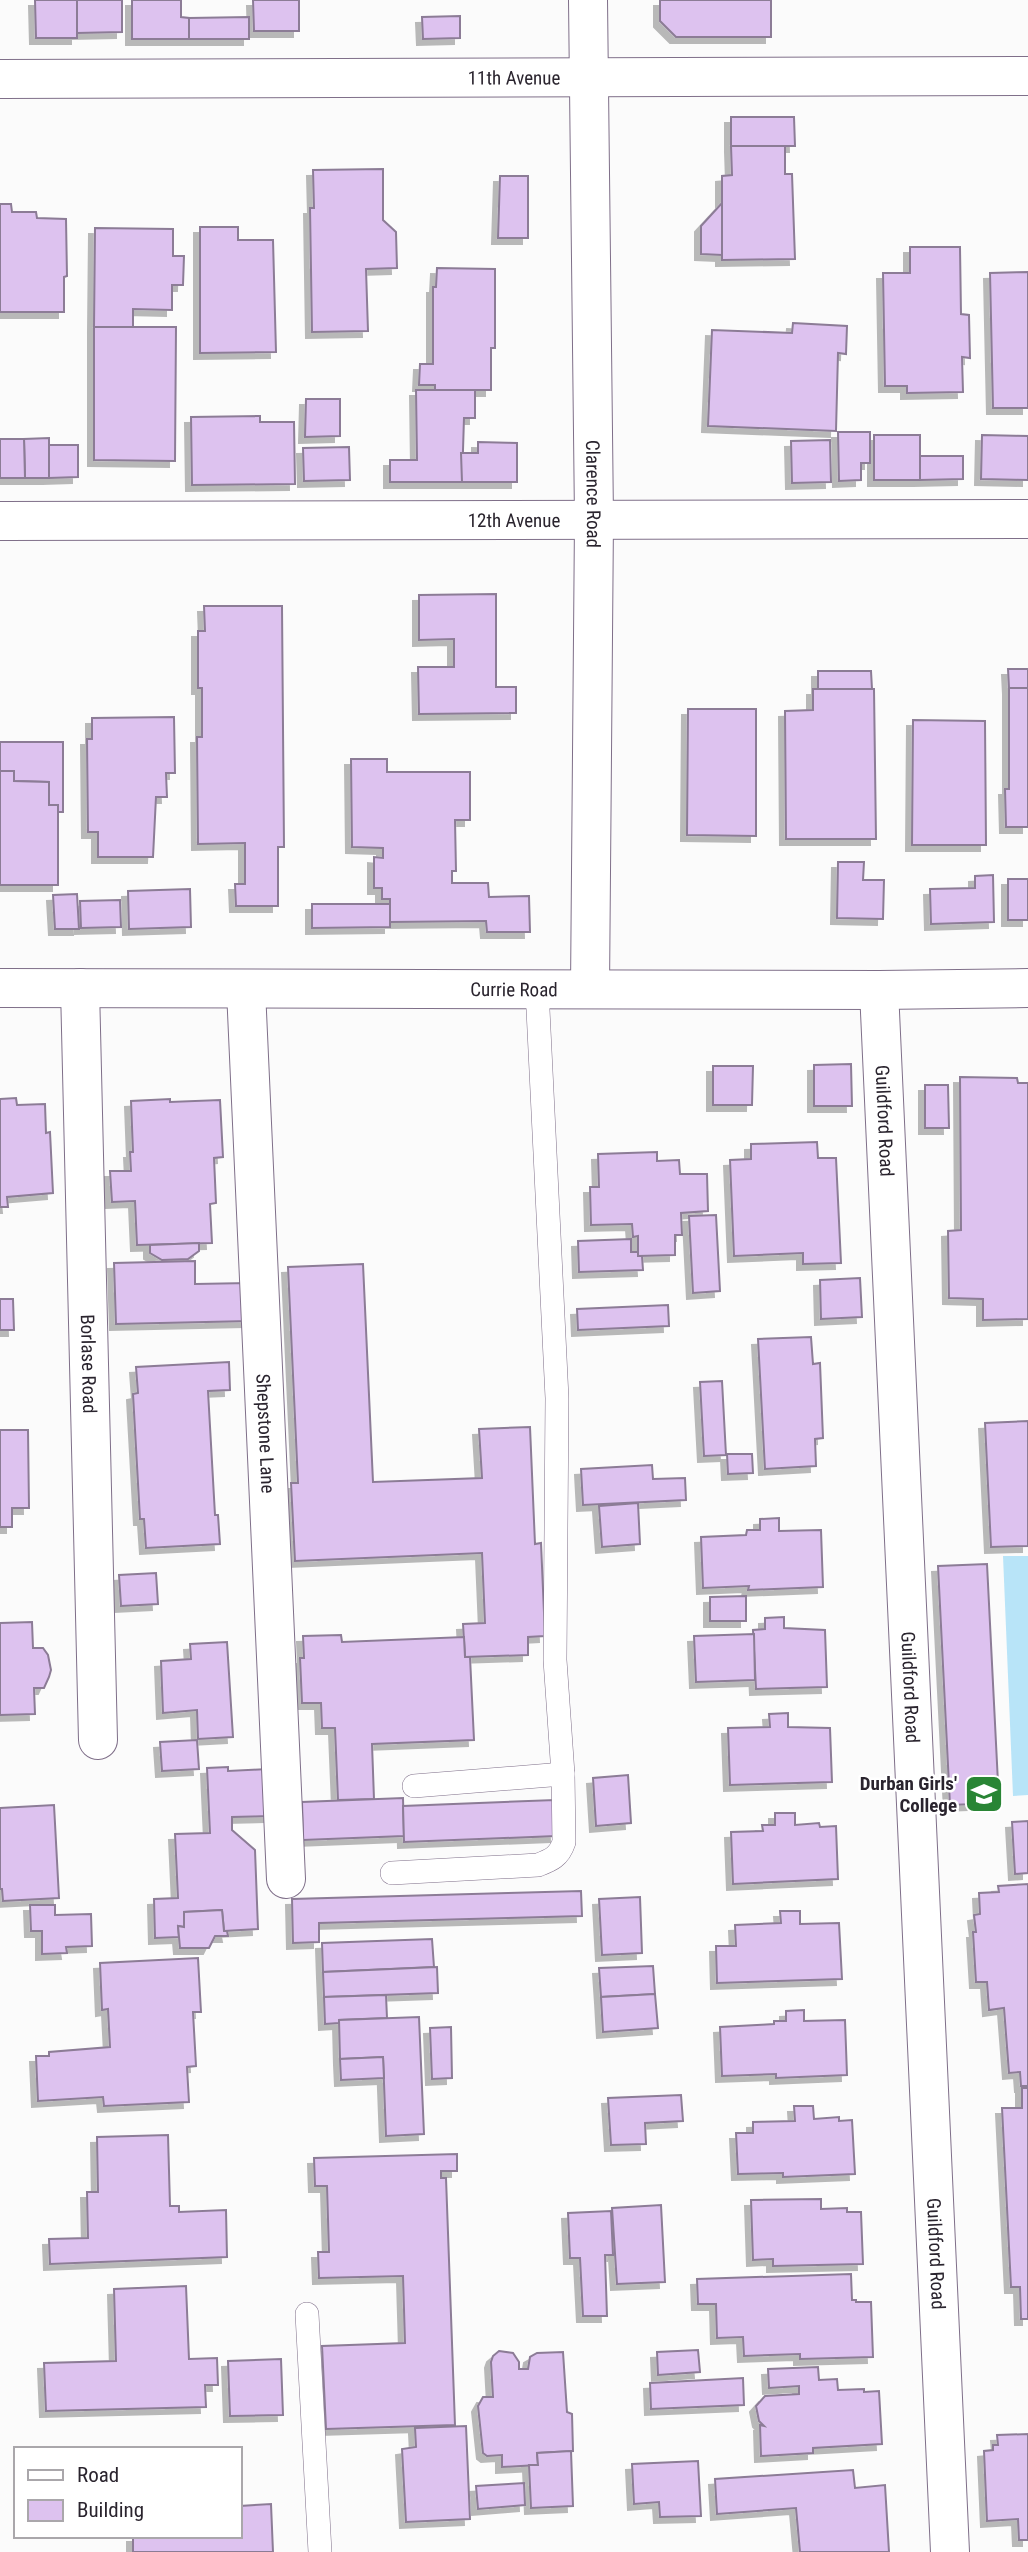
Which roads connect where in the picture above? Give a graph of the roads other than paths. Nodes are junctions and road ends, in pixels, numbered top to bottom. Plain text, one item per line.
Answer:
1 (588, 0) edge
2 (590, 76) junction
3 (1028, 76) edge
4 (0, 79) edge
5 (594, 519) junction
6 (1028, 519) edge
7 (0, 521) edge
8 (0, 988) edge
9 (80, 988) junction
10 (1028, 988) edge
11 (537, 989) junction
12 (590, 989) junction
13 (246, 990) junction
14 (879, 990) junction
15 (98, 1740) dead end
16 (563, 1774) junction
17 (414, 1786) dead end
18 (392, 1873) dead end
19 (286, 1879) dead end
20 (307, 2314) dead end
21 (320, 2552) edge
22 (950, 2552) edge

1 - 2 street, Clarence Road
2 - 3 street, 11th Avenue
2 - 4 street, 11th Avenue
2 - 5 street, Clarence Road
5 - 6 street, 12th Avenue
5 - 7 street, 12th Avenue
5 - 12 street, Clarence Road
8 - 9 street, Currie Road
9 - 13 street, Currie Road
9 - 15 street, Borlase Road
10 - 14 street, Currie Road
11 - 12 street, Currie Road
11 - 13 street, Currie Road
11 - 16 lane
12 - 14 street, Currie Road
13 - 19 street, Shepstone Lane
14 - 22 street, Guildford Road
16 - 17 lane
16 - 18 lane
20 - 21 lane

